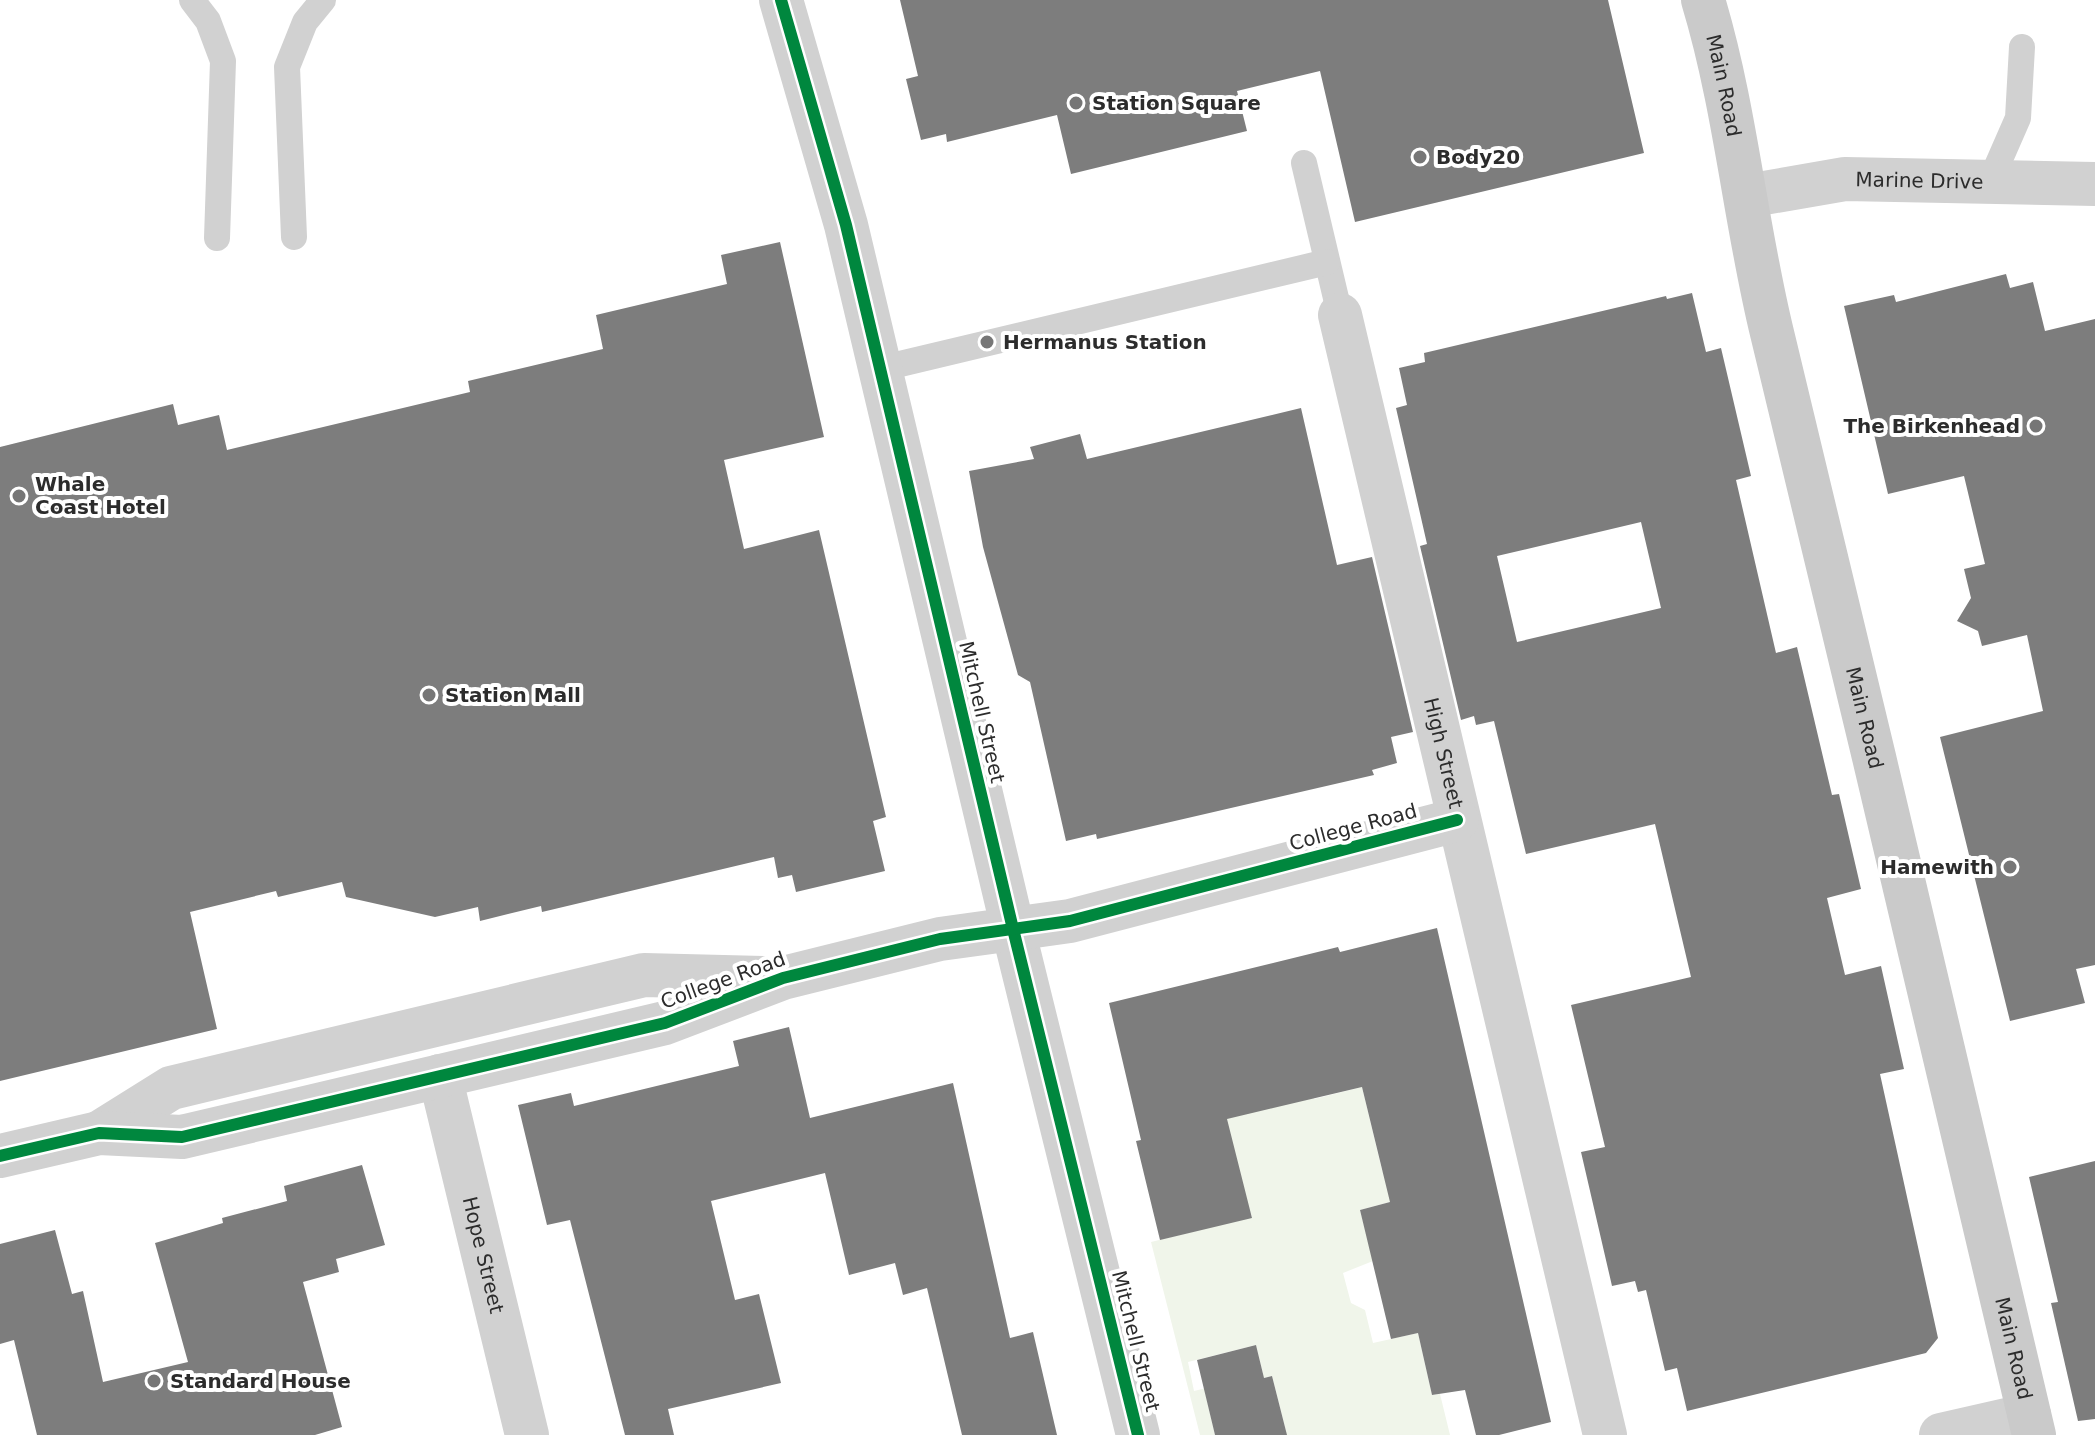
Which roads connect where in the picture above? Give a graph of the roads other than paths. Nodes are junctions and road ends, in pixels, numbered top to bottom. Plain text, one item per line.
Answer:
1 (192, 0) edge
2 (323, 0) edge
3 (781, 0) edge
4 (1703, 0) edge
5 (2022, 47) dead end
6 (1304, 163) dead end
7 (1990, 182) junction
8 (2095, 184) edge
9 (1747, 196) junction
10 (294, 237) dead end
11 (217, 238) dead end
12 (1327, 262) junction
13 (1340, 315) joint
14 (879, 369) junction
15 (1457, 820) junction
16 (1013, 929) junction
17 (783, 978) junction
18 (440, 1076) junction
19 (99, 1133) junction
20 (0, 1156) edge
21 (2031, 1425) edge
22 (527, 1435) edge
23 (1138, 1435) edge
24 (1605, 1435) edge
25 (1941, 1435) edge

1 - 11 lane
2 - 10 lane
3 - 14 street, Mitchell Street
4 - 9 main road, Main Road
5 - 7 lane
6 - 12 lane, High Street
7 - 8 street, Marine Drive
7 - 9 street, Marine Drive
9 - 21 main road, Main Road
12 - 13 lane, High Street
12 - 14 lane
13 - 15 street, High Street
14 - 16 street, Mitchell Street
15 - 16 street, College Road
15 - 24 street, High Street
16 - 17 street, College Road
16 - 23 street, Mitchell Street
17 - 18 street, College Road
17 - 19 street, College Road
18 - 19 street, College Road
18 - 22 street, Hope Street
19 - 20 street, College Road
21 - 25 street

